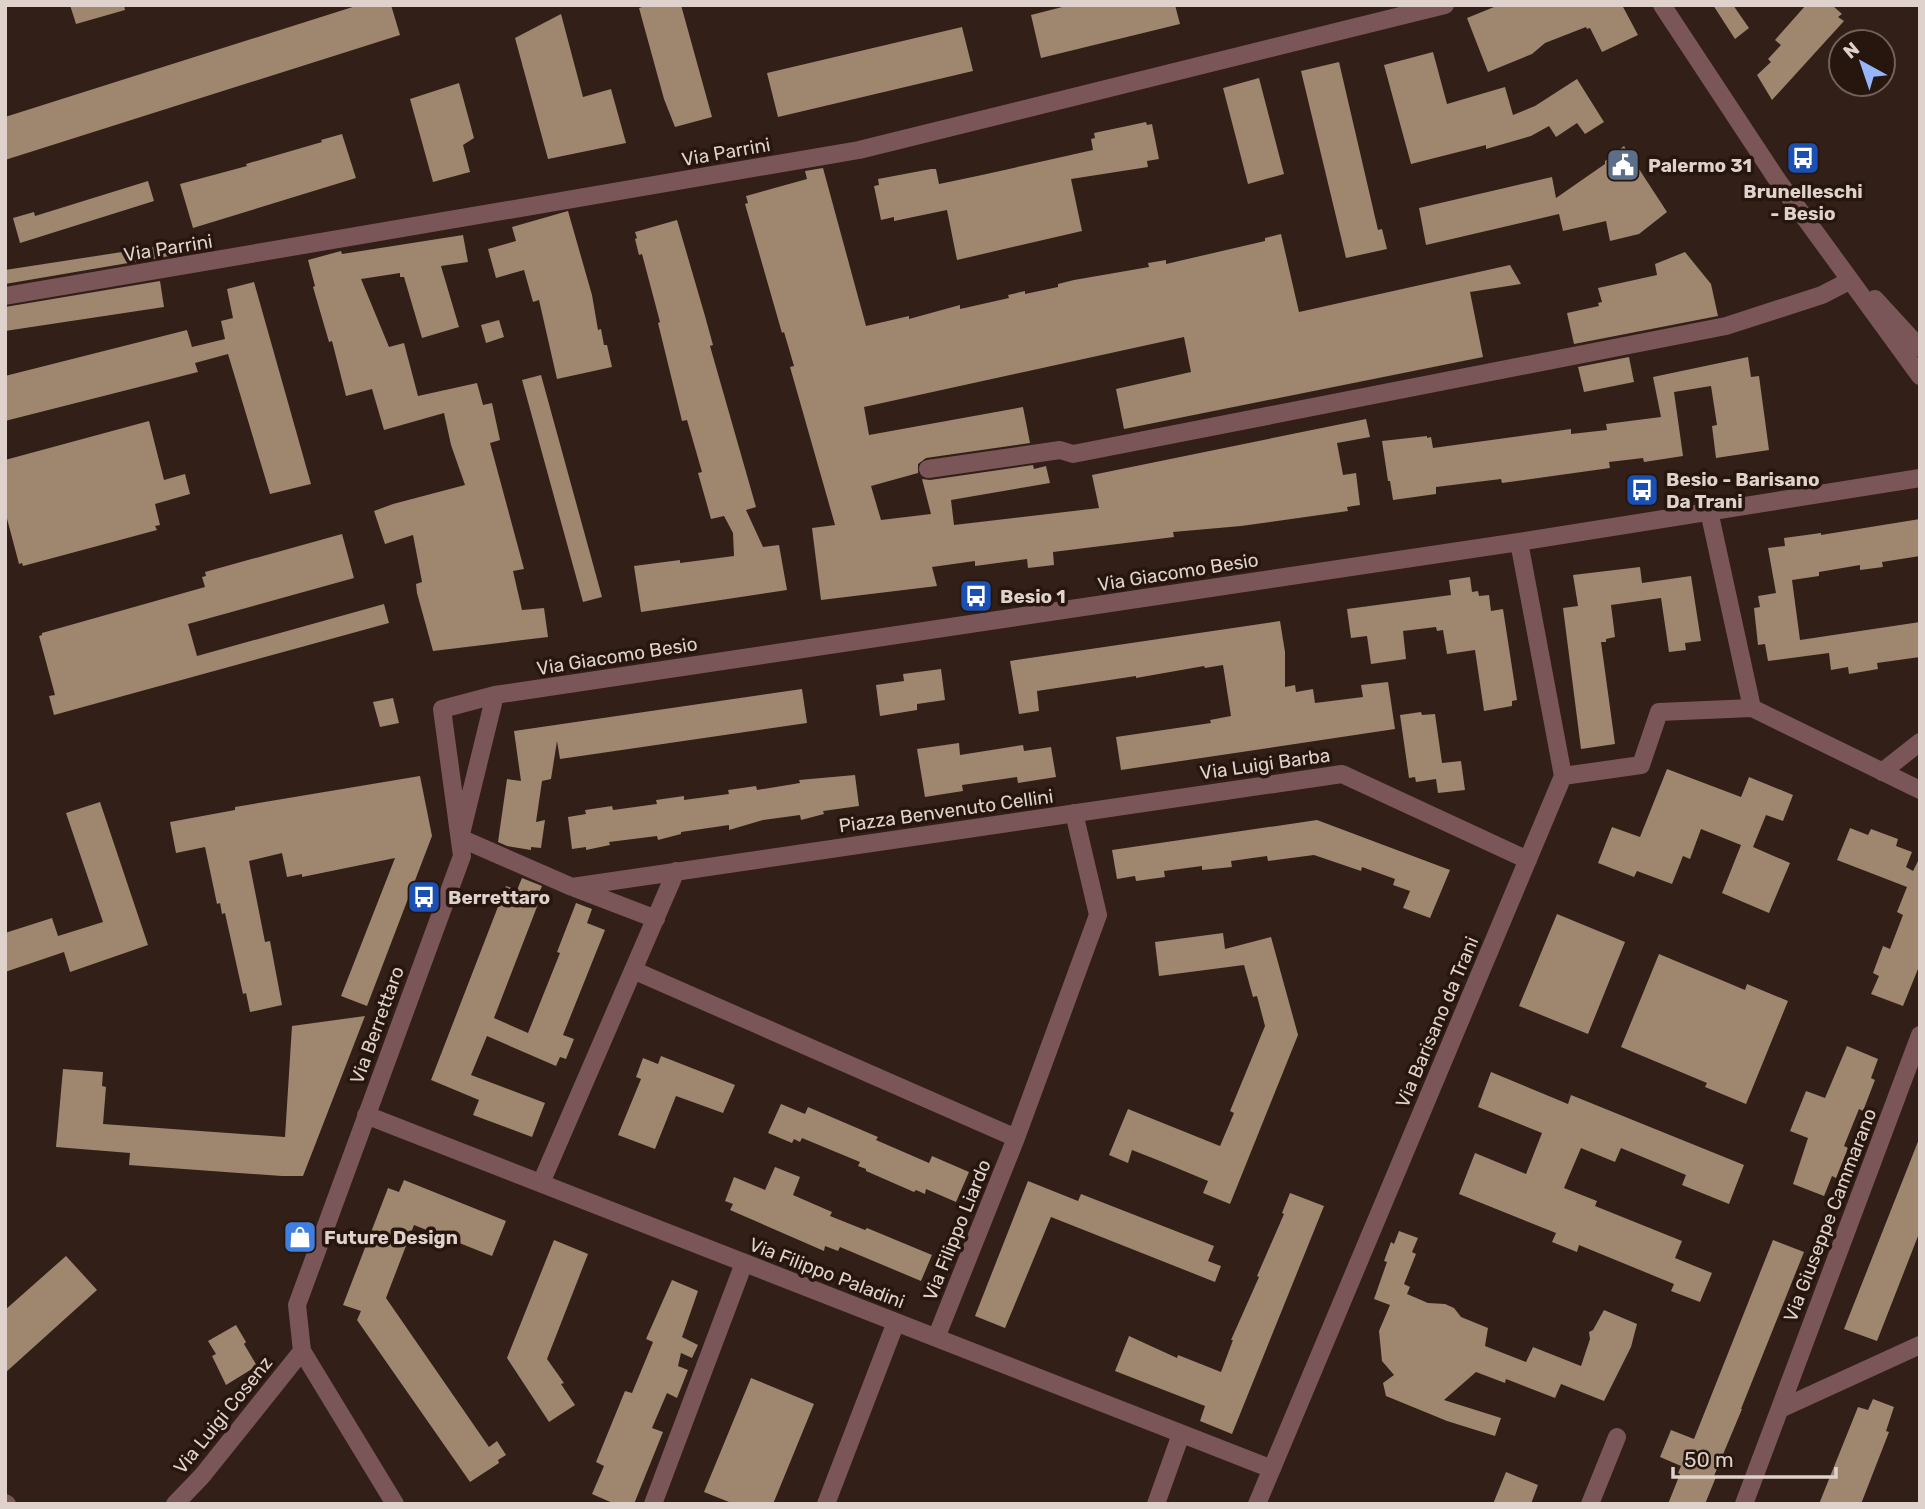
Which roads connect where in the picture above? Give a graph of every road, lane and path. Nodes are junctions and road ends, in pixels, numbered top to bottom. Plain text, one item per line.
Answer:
1 (1446, 5) edge
2 (1662, 5) edge
3 (1849, 281) junction
4 (5, 296) edge
5 (1920, 348) edge
6 (1920, 376) edge
7 (928, 469) dead end
8 (1920, 478) edge
9 (1709, 511) junction
10 (1519, 542) junction
11 (495, 695) junction
12 (1752, 708) junction
13 (442, 709) joint
14 (1920, 742) edge
15 (1882, 772) junction
16 (1563, 776) junction
17 (1920, 790) edge
18 (1074, 813) junction
19 (460, 838) junction
20 (1528, 860) junction
21 (676, 872) junction
22 (572, 887) junction
23 (656, 919) junction
24 (633, 970) junction
25 (1920, 1035) edge
26 (366, 1115) junction
27 (1016, 1138) junction
28 (541, 1183) junction
29 (744, 1263) junction
30 (896, 1322) junction
31 (936, 1338) junction
32 (1920, 1345) edge
33 (302, 1351) junction
34 (1780, 1409) junction
35 (1181, 1434) junction
36 (1617, 1437) dead end
37 (1272, 1469) junction
38 (175, 1504) edge
39 (395, 1504) edge
40 (653, 1504) edge
41 (825, 1504) edge
42 (1156, 1504) edge
43 (1257, 1504) edge
44 (1590, 1504) edge
45 (1744, 1504) edge

1 - 4 street, Via Parrini
2 - 3 street
3 - 5 street
3 - 6 street
3 - 7 street
8 - 9 street, Via Giacomo Besio
9 - 10 street, Via Giacomo Besio
9 - 12 street
10 - 11 street, Via Giacomo Besio
10 - 16 street
11 - 13 street, Via Giacomo Besio
11 - 19 street
12 - 15 street
12 - 16 street
13 - 19 street, Via Berrettaro
14 - 15 street
15 - 17 street
16 - 20 street, Via Barisano da Trani
18 - 20 street, Via Luigi Barba
18 - 21 street, Piazza Benvenuto Cellini
18 - 27 street, Piazza Benvenuto Cellini
19 - 22 street
19 - 26 street, Via Berrettaro
20 - 37 street, Via Barisano da Trani
21 - 22 street, Piazza Benvenuto Cellini
21 - 23 street
22 - 23 street
23 - 24 street
24 - 27 street
24 - 28 street
25 - 34 street, Via Giuseppe Cammarano
26 - 28 street, Via Filippo Paladini
26 - 33 street, Via Berrettaro
27 - 31 street, Via Filippo Liardo
28 - 29 street, Via Filippo Paladini
29 - 30 street, Via Filippo Paladini
29 - 40 street
30 - 31 street, Via Filippo Paladini
30 - 41 street
31 - 35 street, Via Filippo Paladini
32 - 34 street
33 - 38 street, Via Luigi Cosenz
33 - 39 street
34 - 45 street, Via Giuseppe Cammarano
35 - 37 street, Via Filippo Paladini
35 - 42 street
36 - 44 street
37 - 43 street, Via Barisano da Trani

